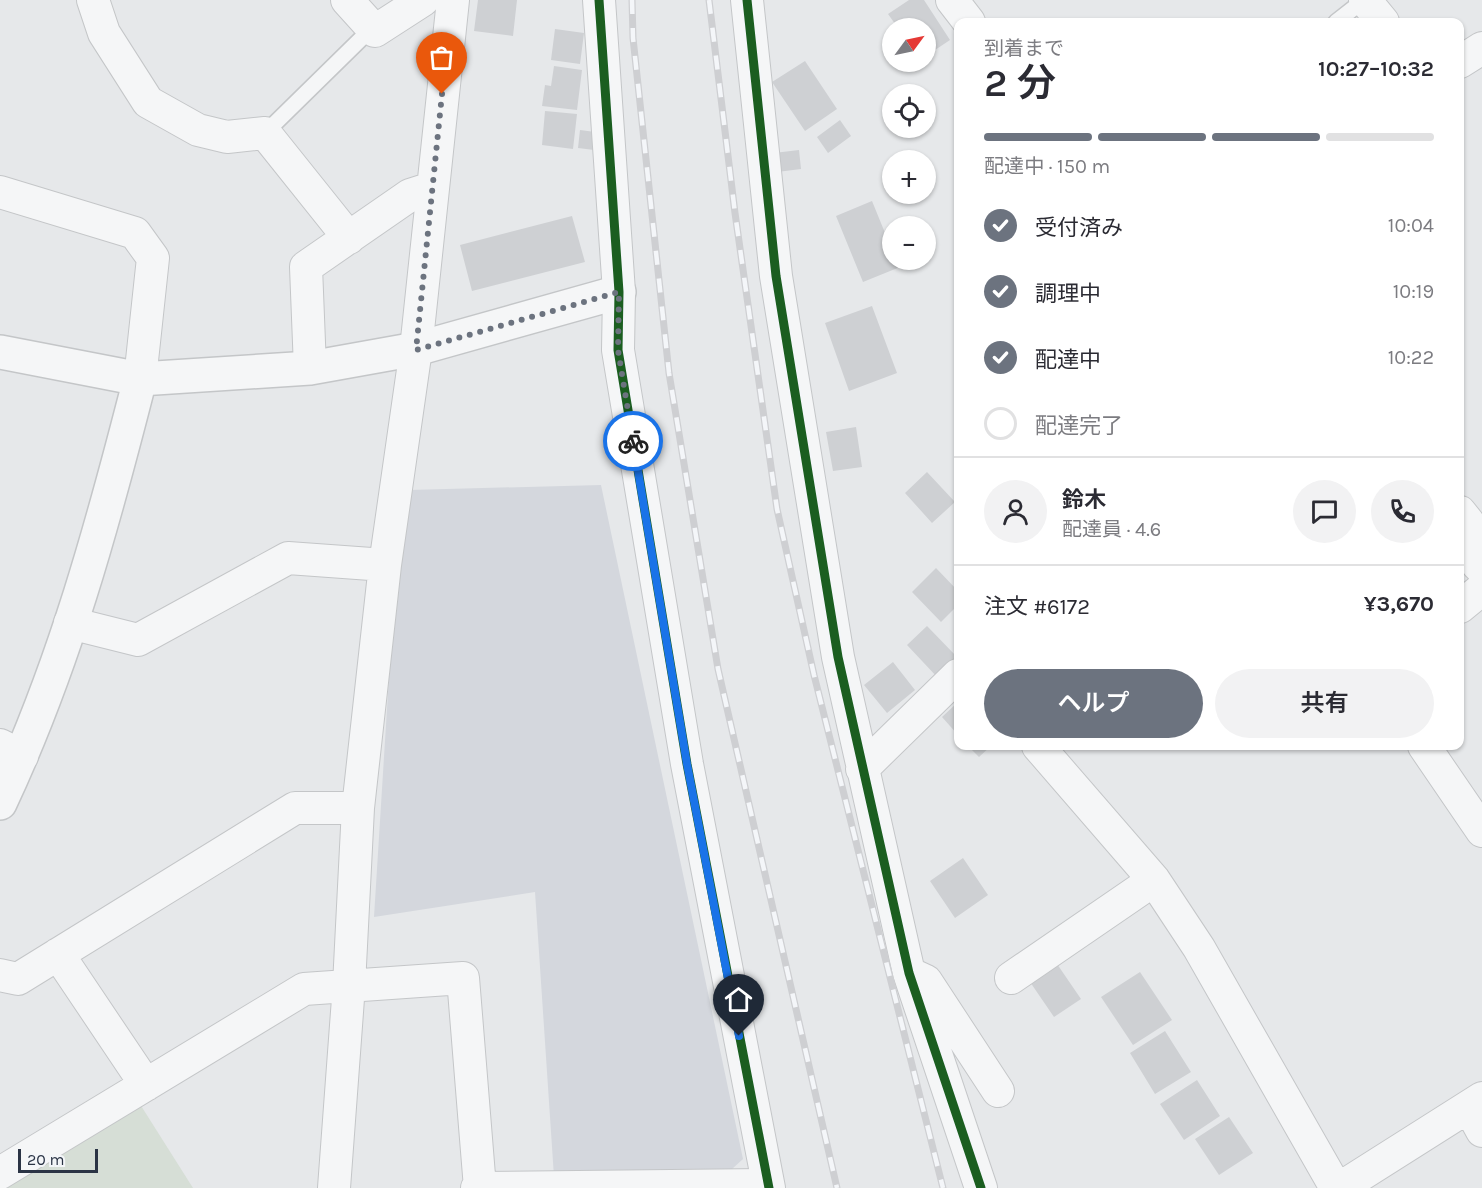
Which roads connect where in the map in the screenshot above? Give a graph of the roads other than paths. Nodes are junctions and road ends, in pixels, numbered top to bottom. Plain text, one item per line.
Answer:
1 (93, 0) edge
2 (347, 0) edge
3 (423, 0) edge
4 (453, 0) edge
5 (599, 0) edge
6 (747, 0) edge
7 (952, 0) edge
8 (1364, 0) edge
9 (966, 18) edge
10 (1341, 18) edge
11 (1380, 18) edge
12 (371, 29) junction
13 (1482, 48) edge
14 (1464, 59) edge
15 (265, 133) junction
16 (432, 188) junction
17 (0, 192) edge
18 (349, 238) junction
19 (619, 292) junction
20 (416, 350) junction
21 (0, 352) edge
22 (310, 368) junction
23 (140, 379) junction
24 (1464, 517) edge
25 (385, 565) junction
26 (1482, 569) edge
27 (1482, 589) edge
28 (1464, 604) edge
29 (70, 624) junction
30 (954, 679) edge
31 (11, 750) edge
32 (1041, 750) edge
33 (1427, 750) edge
34 (862, 769) junction
35 (0, 803) edge
36 (358, 808) junction
37 (1482, 830) edge
38 (1154, 880) junction
39 (58, 954) junction
40 (909, 973) junction
41 (0, 975) edge
42 (1011, 978) dead end
43 (349, 984) junction
44 (146, 1085) junction
45 (998, 1091) dead end
46 (1478, 1112) edge
47 (0, 1173) edge
48 (768, 1187) edge
49 (334, 1188) edge
50 (479, 1188) edge
51 (981, 1188) edge
52 (1338, 1188) edge

1 - 15 street
2 - 12 street
3 - 12 street
4 - 16 street
5 - 19 street
6 - 34 street
7 - 9 street
8 - 10 lane
8 - 11 street
12 - 15 lane
13 - 14 street
15 - 18 street
16 - 18 street
16 - 20 street
17 - 23 street
18 - 22 street
19 - 20 street
19 - 48 street
20 - 22 street
20 - 25 street
21 - 23 street
22 - 23 street
23 - 29 street
24 - 26 street
25 - 29 street
25 - 36 street
27 - 28 street
29 - 31 street
30 - 34 street
31 - 35 street
32 - 38 street
33 - 37 street
34 - 40 street
36 - 39 street
36 - 43 street
38 - 42 street
38 - 52 street
39 - 41 street
39 - 44 street
40 - 45 street
40 - 51 street
43 - 44 street
43 - 49 street
43 - 50 street
44 - 47 street
46 - 52 street
48 - 50 street

